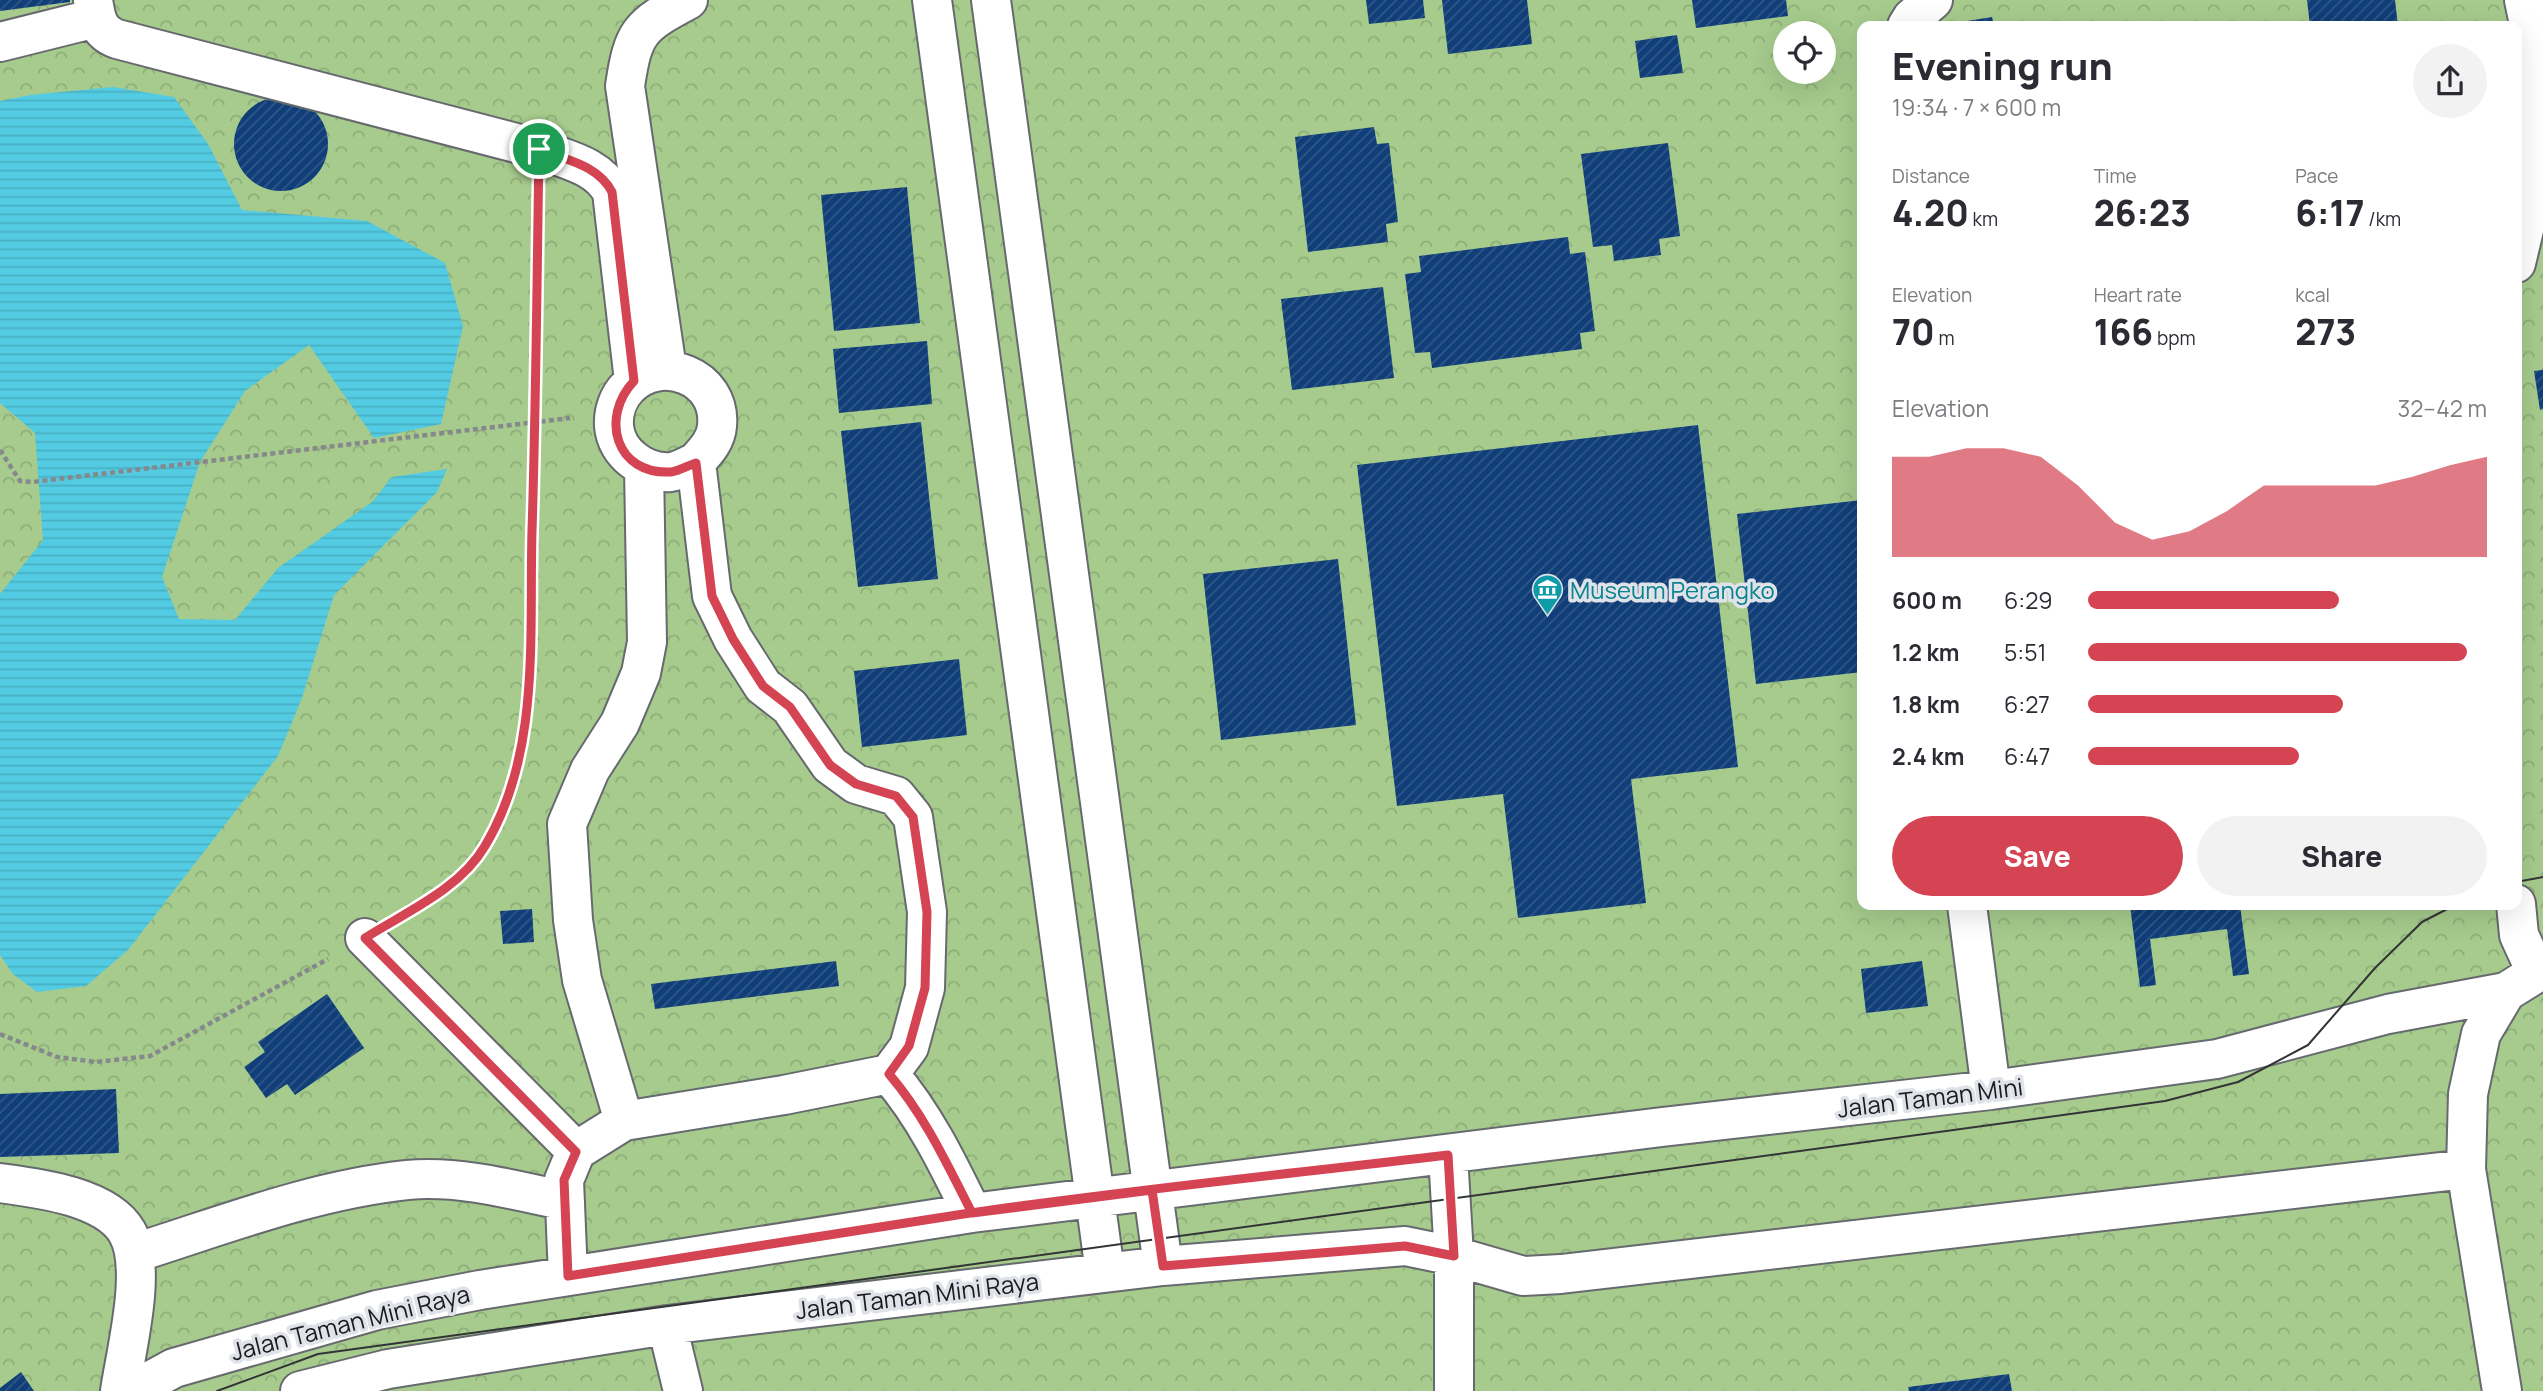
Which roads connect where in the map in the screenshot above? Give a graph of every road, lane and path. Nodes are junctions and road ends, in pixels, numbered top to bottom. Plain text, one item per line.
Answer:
1 (688, 0) edge
2 (932, 0) edge
3 (991, 0) edge
4 (1933, 0) edge
5 (2524, 0) edge
6 (95, 9) edge
7 (1910, 21) edge
8 (0, 42) edge
9 (539, 149) junction
10 (2522, 238) edge
11 (639, 387) junction
12 (536, 424) junction
13 (0, 450) edge
14 (696, 463) junction
15 (644, 467) junction
16 (1968, 910) edge
17 (2517, 910) edge
18 (365, 938) junction
19 (2529, 977) edge
20 (0, 1034) edge
21 (889, 1074) junction
22 (1991, 1090) junction
23 (624, 1121) junction
24 (576, 1152) junction
25 (1448, 1155) junction
26 (2466, 1168) junction
27 (0, 1184) edge
28 (1152, 1190) junction
29 (1096, 1197) junction
30 (565, 1202) junction
31 (972, 1213) junction
32 (135, 1254) junction
33 (1454, 1256) junction
34 (1163, 1266) junction
35 (1105, 1272) junction
36 (568, 1276) junction
37 (667, 1325) junction
38 (120, 1391) edge
39 (132, 1391) edge
40 (300, 1391) edge
41 (683, 1391) edge
42 (1454, 1391) edge
43 (2502, 1391) edge

1 - 11 lane
2 - 29 lane
3 - 28 lane
4 - 7 lane
5 - 10 lane
6 - 8 lane
6 - 9 lane
9 - 11 lane
9 - 12 path
11 - 12 path
11 - 14 lane
11 - 15 lane
12 - 13 path
12 - 18 path
14 - 15 lane
14 - 21 lane
15 - 23 lane
16 - 22 lane
17 - 19 lane
18 - 20 path
18 - 24 lane
19 - 22 lane, Jalan Taman Mini
19 - 26 lane
21 - 23 lane
21 - 31 lane
22 - 25 lane, Jalan Taman Mini
23 - 24 lane
24 - 30 lane
25 - 28 lane, Jalan Taman Mini Raya
25 - 33 lane
26 - 33 lane
26 - 43 lane
27 - 32 lane
28 - 29 lane, Jalan Taman Mini Raya
28 - 34 lane
29 - 31 lane, Jalan Taman Mini Raya
29 - 35 lane
30 - 32 lane
30 - 36 lane
31 - 36 lane, Jalan Taman Mini Raya
32 - 38 lane
33 - 34 lane, Jalan Taman Mini Raya
33 - 42 lane
34 - 35 lane, Jalan Taman Mini Raya
35 - 37 lane, Jalan Taman Mini Raya
36 - 39 lane, Jalan Taman Mini Raya
37 - 40 lane, Jalan Taman Mini Raya
37 - 41 lane

